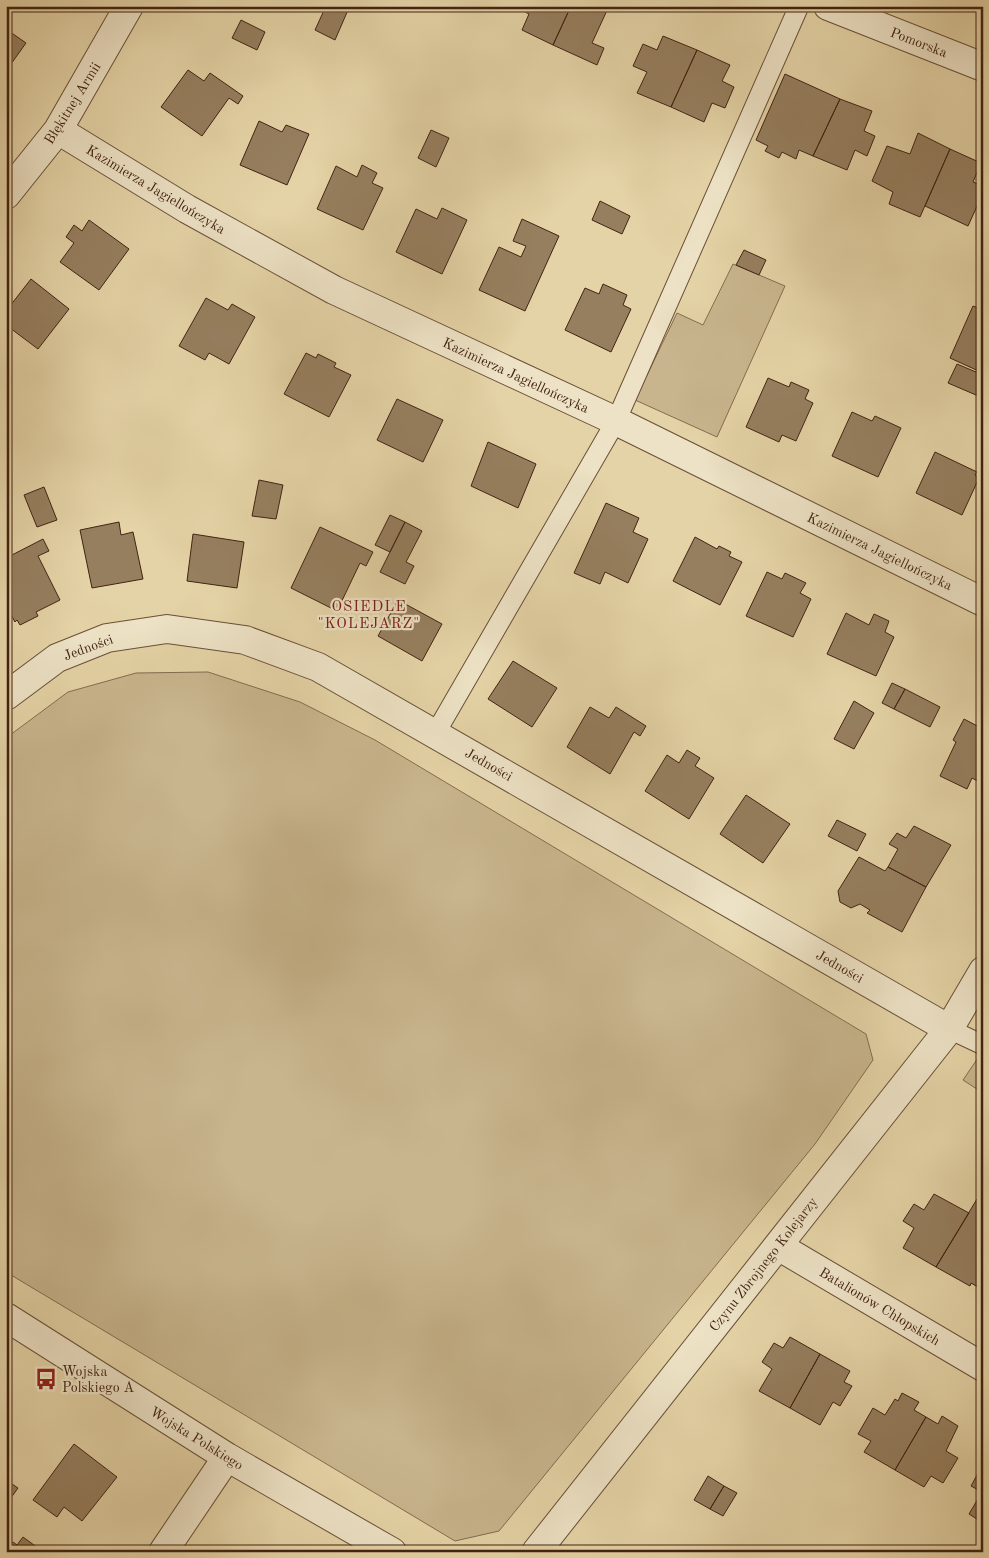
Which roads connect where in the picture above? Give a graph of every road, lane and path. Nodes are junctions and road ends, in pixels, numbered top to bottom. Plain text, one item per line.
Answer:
1 (130, 6) edge
2 (800, 6) edge
3 (828, 6) edge
4 (983, 67) edge
5 (58, 130) junction
6 (6, 195) edge
7 (616, 421) junction
8 (983, 602) edge
9 (6, 696) edge
10 (435, 734) junction
11 (983, 971) edge
12 (949, 1029) junction
13 (983, 1045) edge
14 (778, 1246) junction
15 (6, 1317) edge
16 (983, 1367) edge
17 (226, 1457) junction
18 (163, 1552) edge
19 (392, 1552) edge
20 (536, 1552) edge

1 - 5 street, Błękitnej Armii
2 - 7 lane
3 - 4 street, Pomorska
5 - 6 street, Błękitnej Armii
5 - 7 street, Kazimierza Jagiellończyka
7 - 8 street, Kazimierza Jagiellończyka
7 - 10 lane
9 - 10 street, Jedności
10 - 12 street, Jedności
11 - 12 street, Czynu Zbrojnego Kolejarzy
12 - 13 lane
12 - 14 street, Czynu Zbrojnego Kolejarzy
14 - 16 street, Batalionów Chłopskich
14 - 20 street, Czynu Zbrojnego Kolejarzy
15 - 17 street, Wojska Polskiego
17 - 18 street
17 - 19 street, Wojska Polskiego

